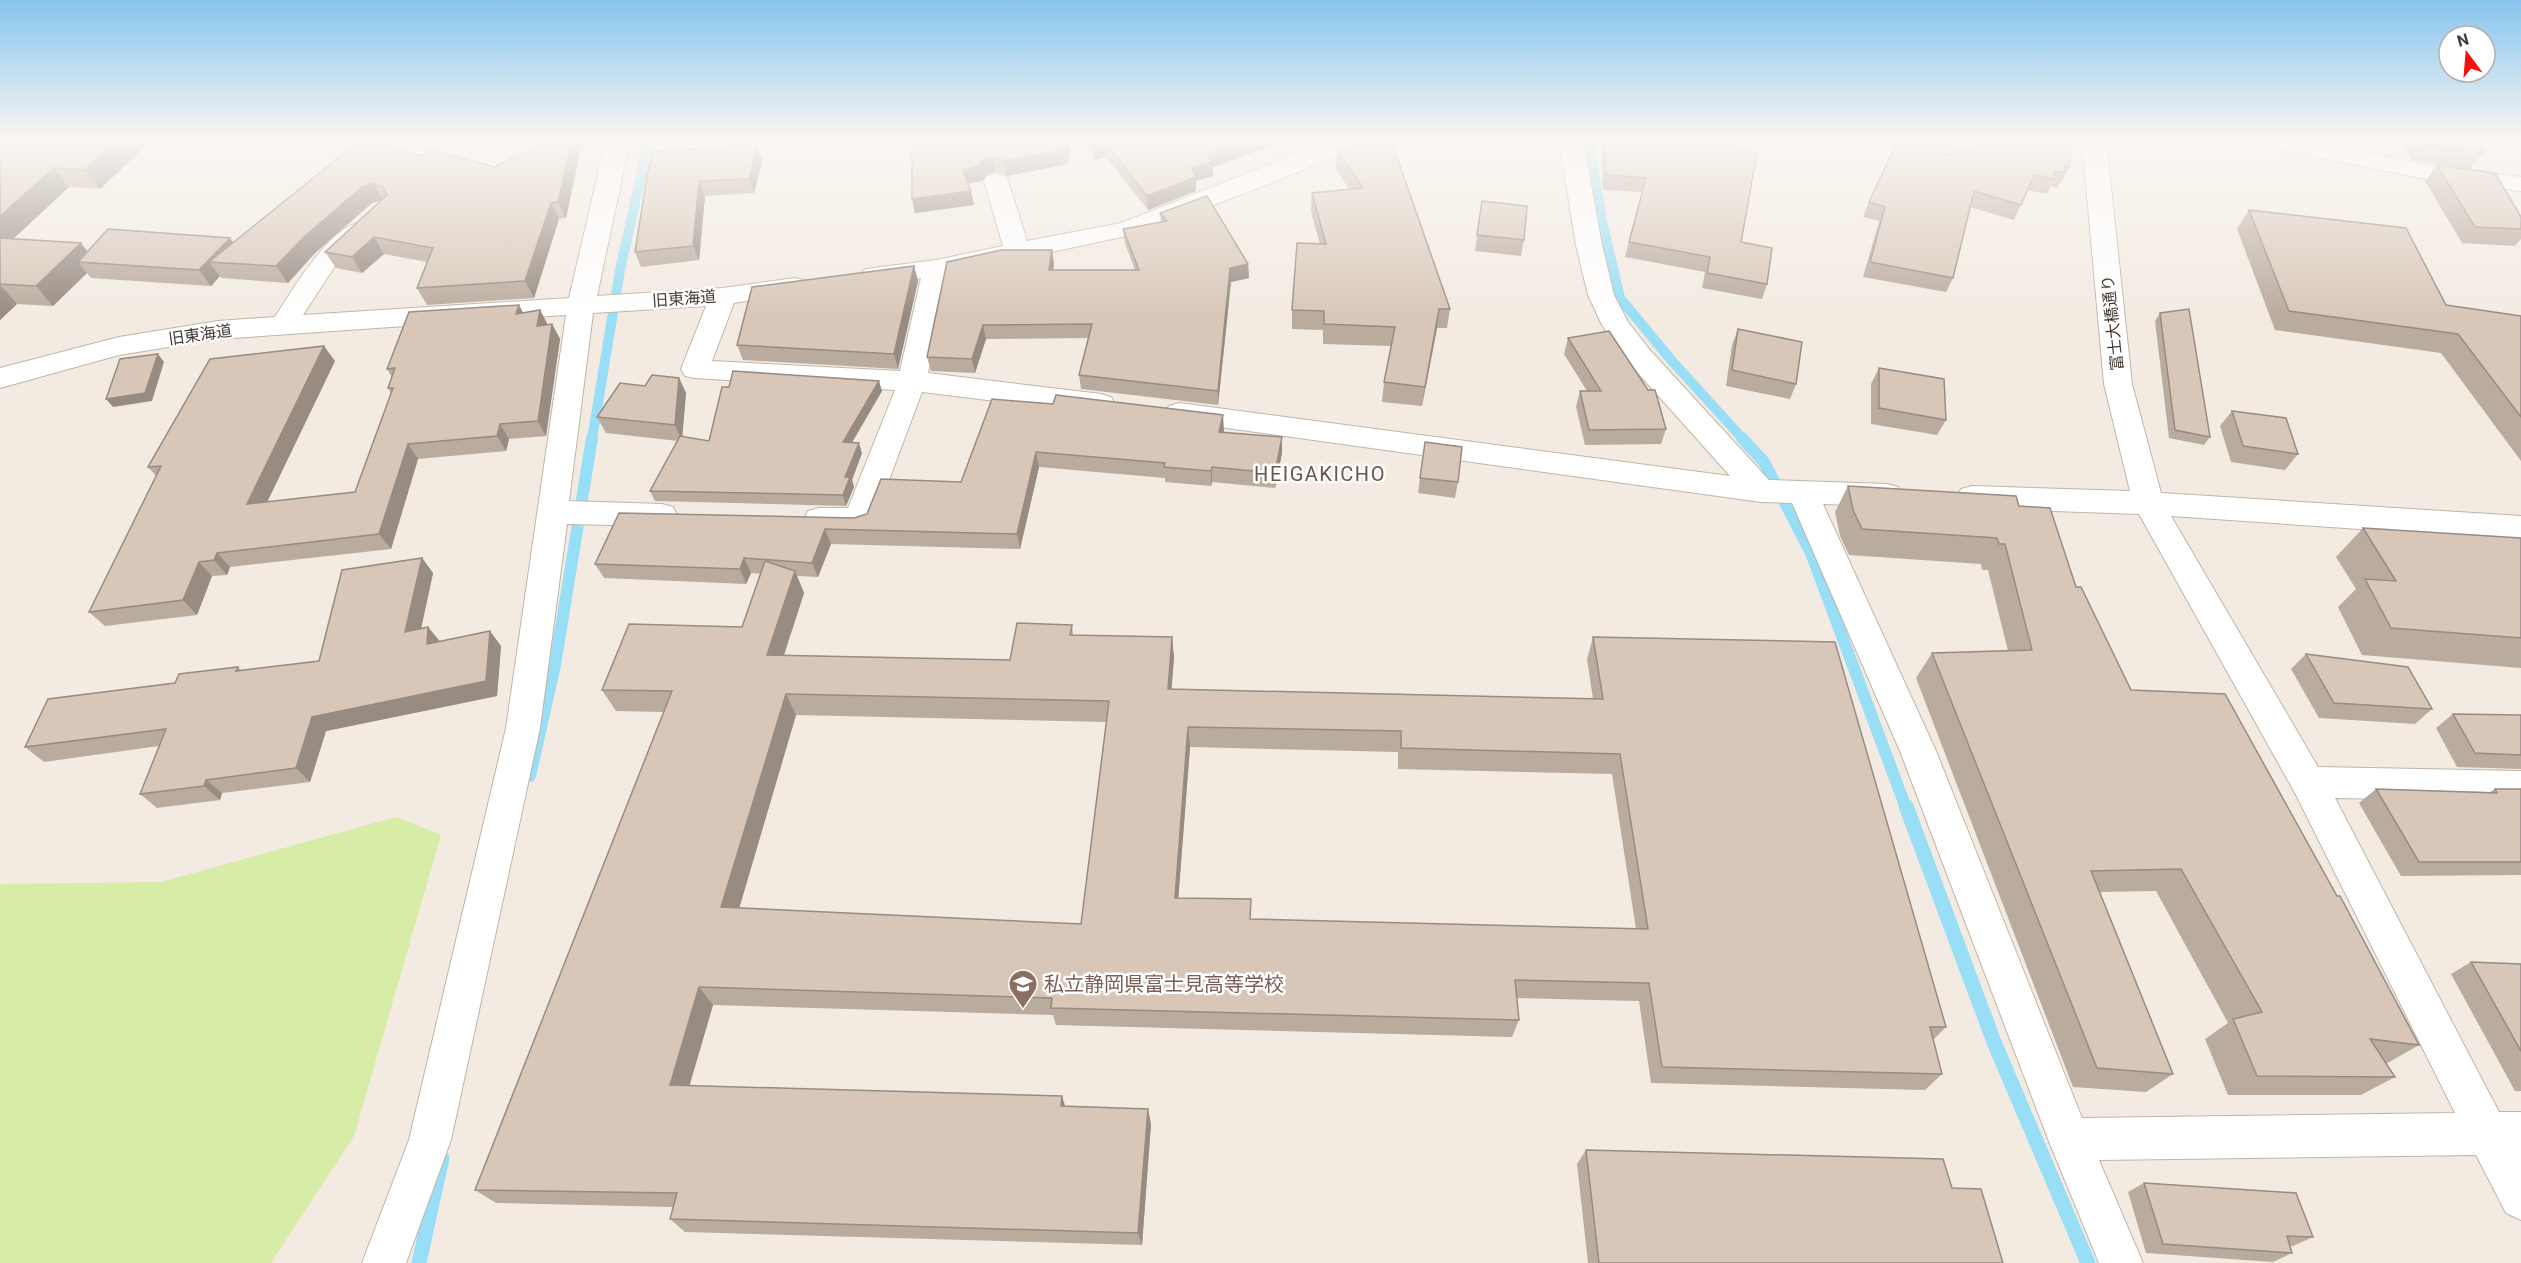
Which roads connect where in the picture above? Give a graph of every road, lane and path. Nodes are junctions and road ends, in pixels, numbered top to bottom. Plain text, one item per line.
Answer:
1 (607, 199) edge
2 (1001, 199) edge
3 (1207, 199) edge
4 (1581, 199) edge
5 (2100, 199) edge
6 (382, 210) edge
7 (1017, 251) junction
8 (936, 268) junction
9 (853, 279) edge
10 (818, 283) edge
11 (723, 296) junction
12 (587, 306) junction
13 (283, 326) junction
14 (0, 378) edge
15 (912, 381) junction
16 (1761, 491) junction
17 (1802, 492) junction
18 (1909, 495) edge
19 (1945, 497) edge
20 (2148, 503) junction
21 (553, 512) junction
22 (695, 516) edge
23 (788, 518) edge
24 (2521, 528) edge
25 (2308, 782) junction
26 (2521, 786) edge
27 (2504, 1133) edge
28 (2068, 1139) junction
29 (2521, 1198) edge
30 (384, 1263) edge
31 (2121, 1263) edge

1 - 12 street
2 - 7 street
3 - 7 street
4 - 16 street
5 - 20 street, 富士大橋通り
6 - 13 street
7 - 8 street
8 - 9 street
8 - 15 street
10 - 11 street, 旧東海道
11 - 12 street, 旧東海道
11 - 15 street
12 - 13 street, 旧東海道
12 - 21 street
13 - 14 street, 旧東海道
15 - 16 street
15 - 23 street
16 - 17 street
17 - 18 street
17 - 28 street
19 - 20 street
20 - 24 street
20 - 25 street, 富士大橋通り
21 - 22 street
21 - 30 street
25 - 26 street
25 - 27 street, 富士大橋通り
27 - 28 street
27 - 29 street, 富士大橋通り
28 - 31 street

